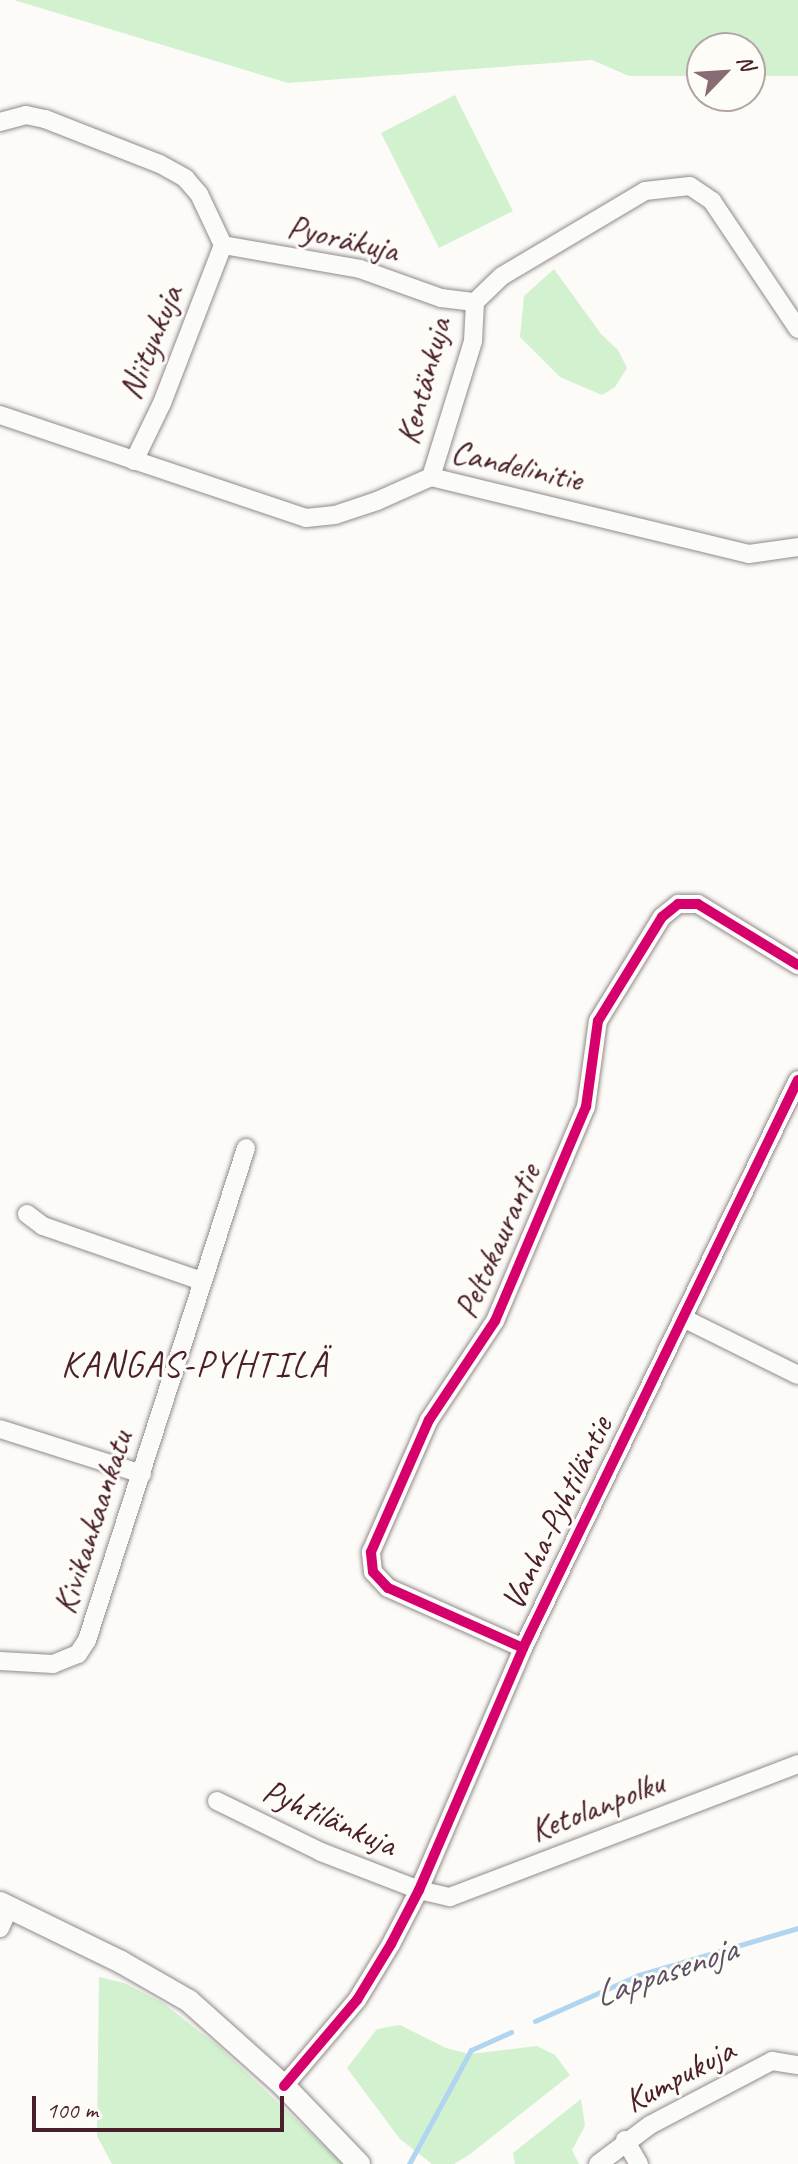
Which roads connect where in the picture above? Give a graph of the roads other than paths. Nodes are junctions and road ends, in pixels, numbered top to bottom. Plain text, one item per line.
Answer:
1 (0, 122) edge
2 (223, 245) junction
3 (475, 302) junction
4 (798, 329) edge
5 (0, 415) edge
6 (134, 461) junction
7 (431, 477) junction
8 (798, 547) edge
9 (798, 965) edge
10 (798, 1080) edge
11 (246, 1148) dead end
12 (27, 1214) dead end
13 (202, 1281) junction
14 (683, 1318) junction
15 (798, 1375) edge
16 (0, 1429) edge
17 (142, 1474) junction
18 (523, 1648) junction
19 (0, 1661) edge
20 (798, 1764) edge
21 (217, 1801) dead end
22 (419, 1890) junction
23 (3, 1913) edge
24 (798, 2065) edge
25 (284, 2086) junction
26 (625, 2140) junction
27 (359, 2164) edge
28 (598, 2164) edge
29 (639, 2164) edge

1 - 2 street
2 - 3 street, Pyoräkuja
2 - 6 street, Niitynkuja
3 - 4 street
3 - 7 street, Kentänkuja
5 - 6 street, Candelinitie
6 - 7 street, Candelinitie
7 - 8 street, Candelinitie
9 - 18 street, Peltokaurantie
10 - 14 street, Vanha-Pyhtiläntie
11 - 13 street, Kivikankaankatu
12 - 13 street
13 - 17 street, Kivikankaankatu
14 - 15 street
14 - 18 street, Vanha-Pyhtiläntie
16 - 17 street
17 - 19 street, Kivikankaankatu
18 - 22 street, Vanha-Pyhtiläntie
20 - 22 street, Ketolanpolku
21 - 22 street, Pyhtilänkuja
22 - 25 street, Vanha-Pyhtiläntie
23 - 25 street
24 - 26 street, Kumpukuja
25 - 27 street
26 - 28 street, Kumpukuja
26 - 29 street

